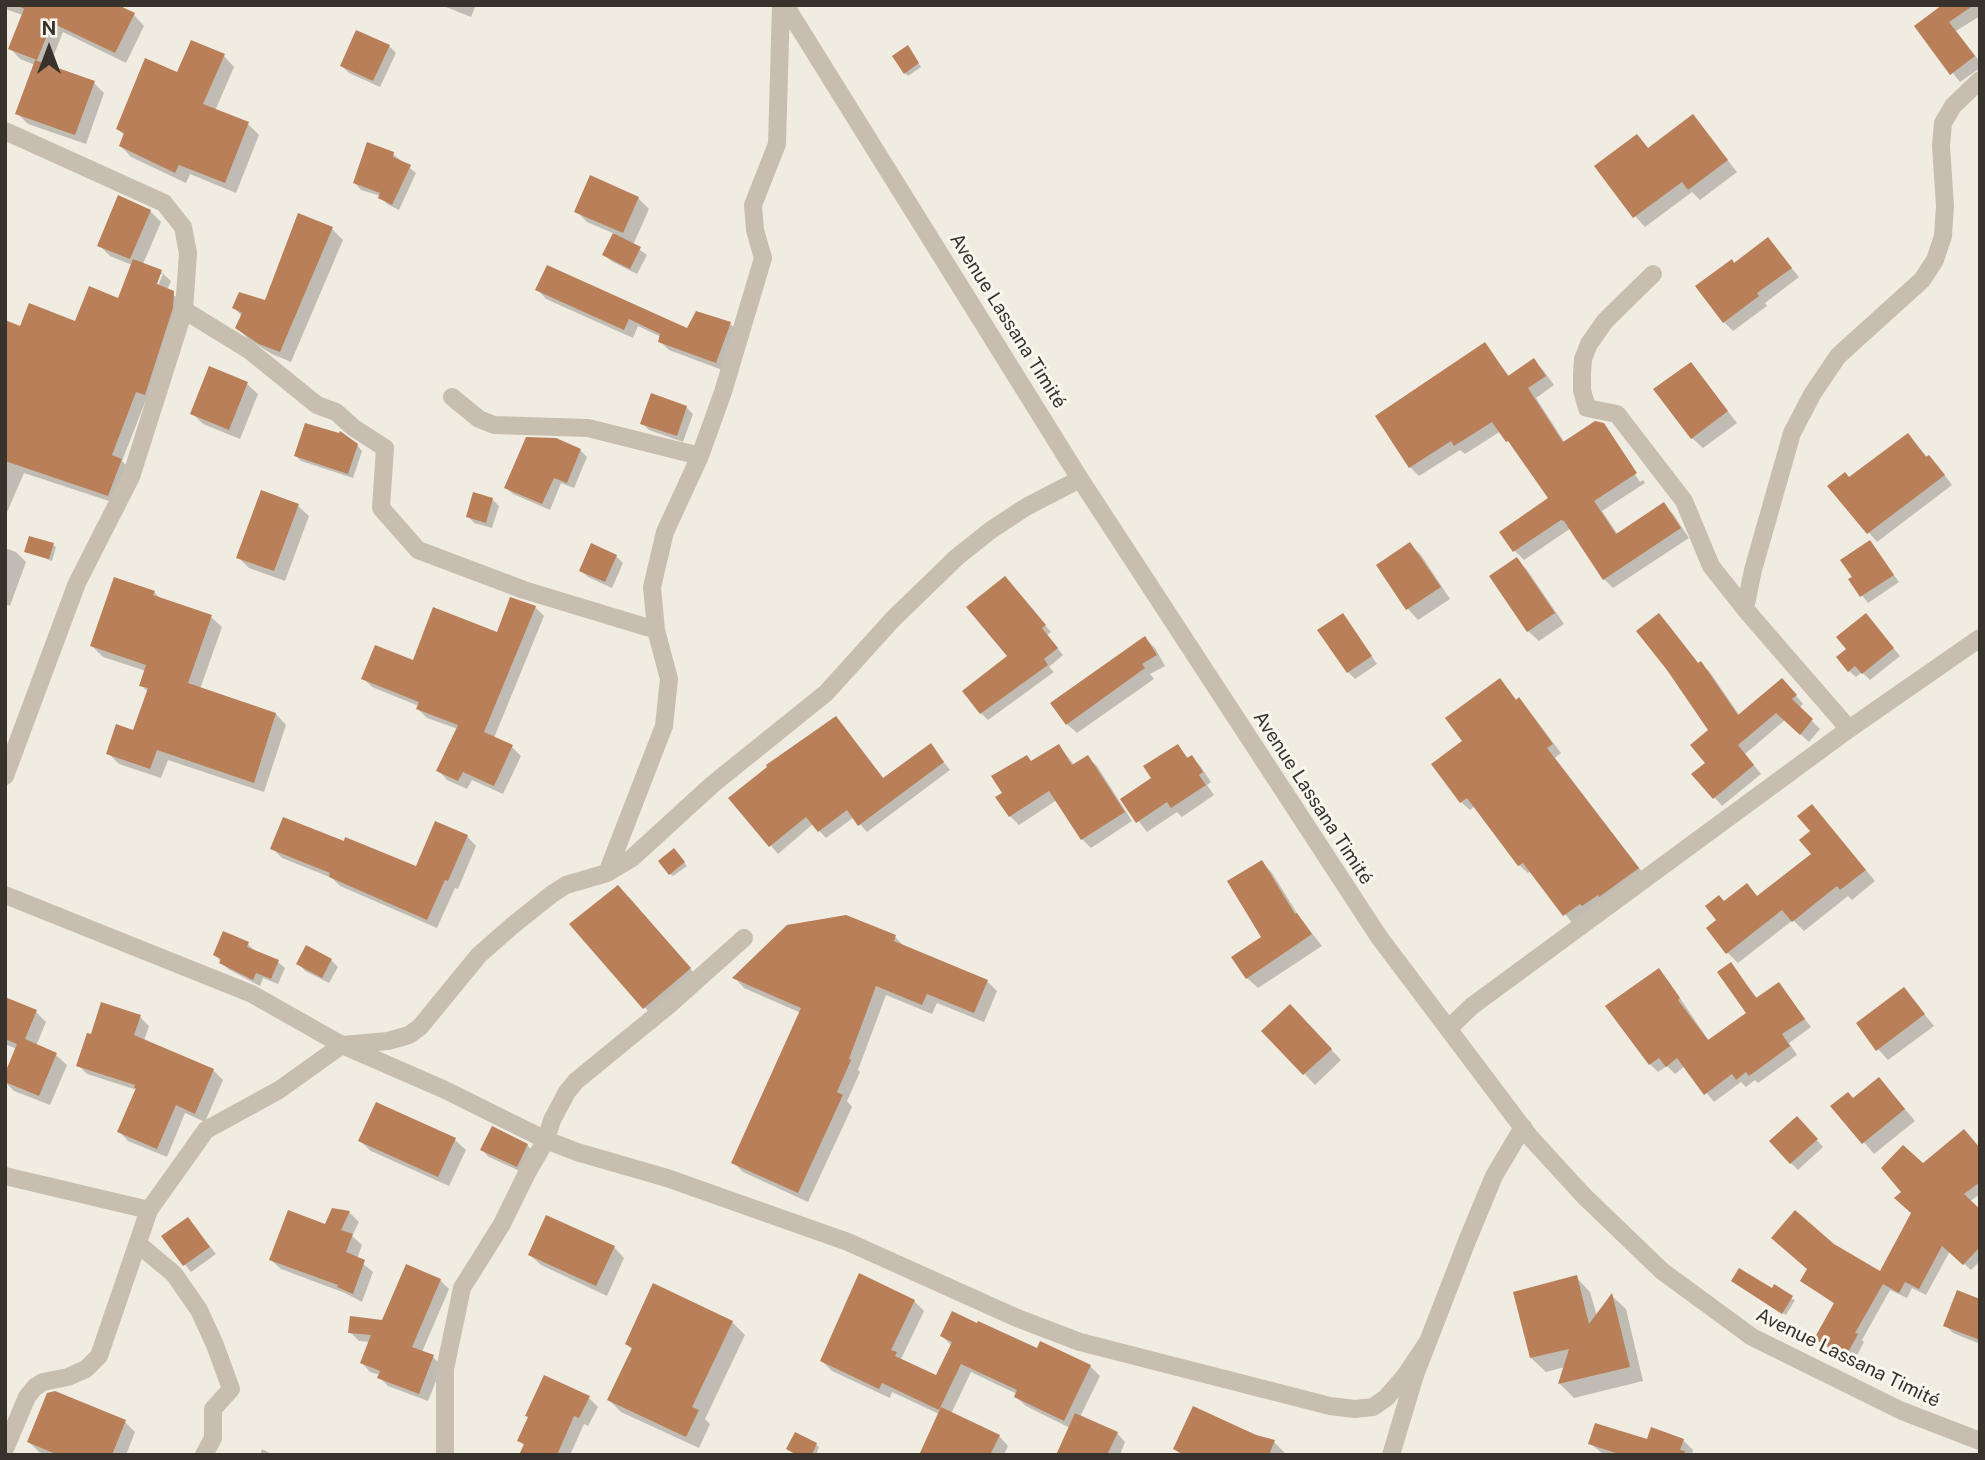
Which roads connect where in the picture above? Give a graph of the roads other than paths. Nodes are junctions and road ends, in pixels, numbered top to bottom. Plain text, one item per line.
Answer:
1 (783, 5) edge
2 (1980, 80) edge
3 (5, 131) edge
4 (1653, 274) dead end
5 (184, 310) junction
6 (452, 397) dead end
7 (700, 456) junction
8 (1080, 479) junction
9 (1745, 609) junction
10 (656, 630) junction
11 (1980, 638) edge
12 (1849, 729) junction
13 (5, 776) edge
14 (607, 873) junction
15 (5, 895) edge
16 (744, 938) dead end
17 (1448, 1029) junction
18 (342, 1045) junction
19 (1523, 1127) junction
20 (546, 1140) junction
21 (5, 1176) edge
22 (149, 1210) junction
23 (138, 1244) junction
24 (1427, 1343) junction
25 (1980, 1441) edge
26 (5, 1449) edge
27 (204, 1455) edge
28 (445, 1455) edge
29 (1391, 1455) edge

1 - 7 street
1 - 8 street, Avenue Lassana Timité
2 - 9 street
3 - 5 street
4 - 9 street
5 - 10 street
5 - 13 street
6 - 7 street
7 - 10 street
8 - 14 street
8 - 17 street, Avenue Lassana Timité
9 - 12 street
10 - 14 street
11 - 12 street
12 - 17 street
14 - 18 street
15 - 18 street
16 - 20 street
17 - 19 street, Avenue Lassana Timité
18 - 20 street
18 - 22 street
19 - 24 street
19 - 25 street, Avenue Lassana Timité
20 - 24 street
20 - 28 street
21 - 22 street
22 - 23 street
23 - 26 street
23 - 27 street
24 - 29 street

